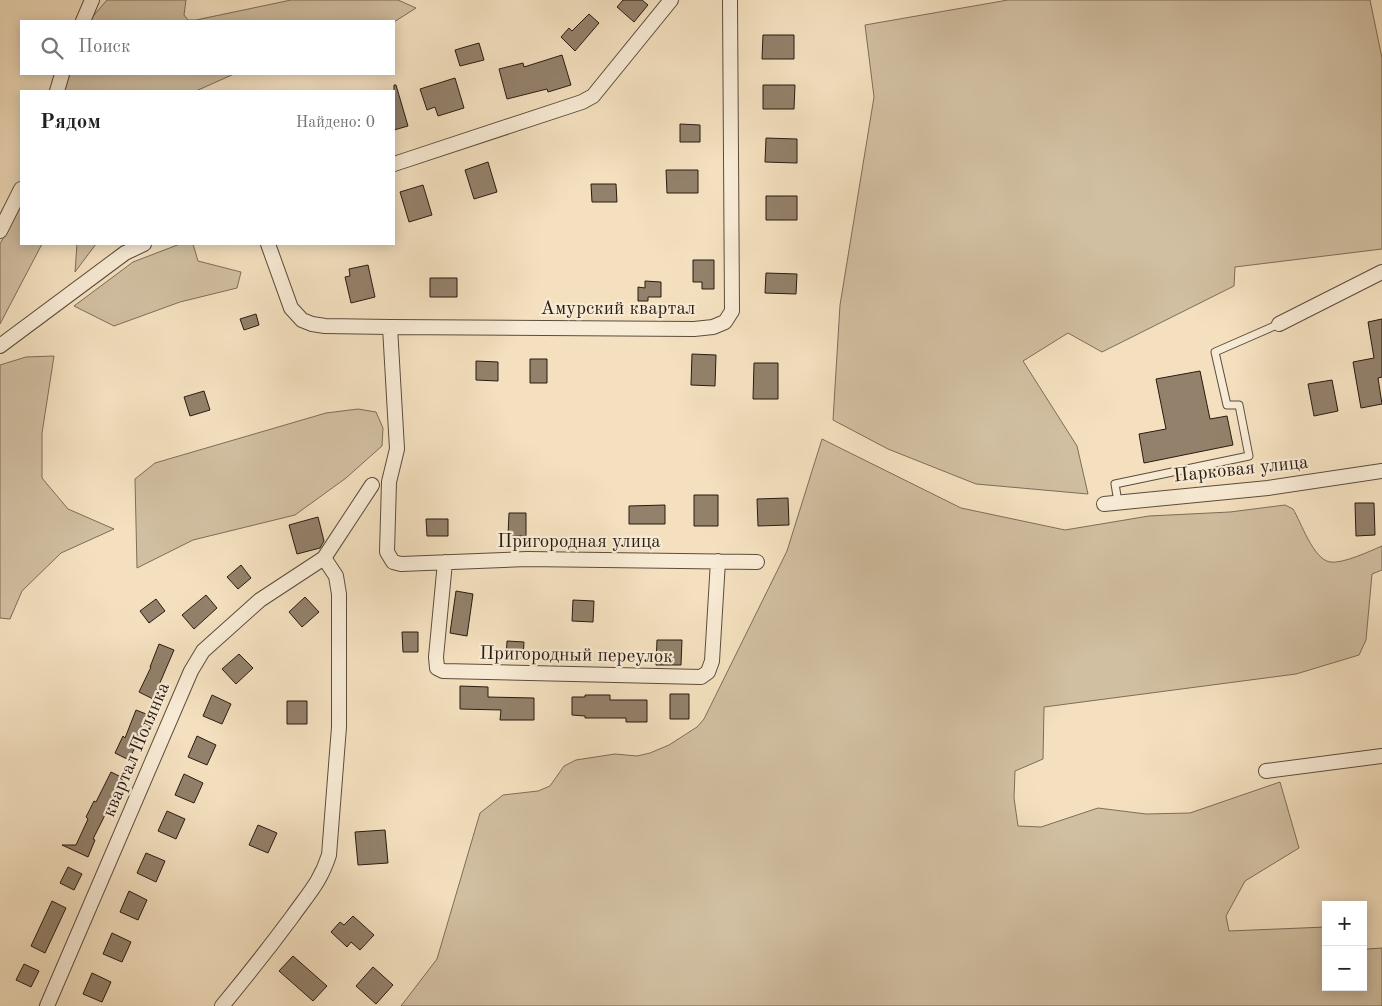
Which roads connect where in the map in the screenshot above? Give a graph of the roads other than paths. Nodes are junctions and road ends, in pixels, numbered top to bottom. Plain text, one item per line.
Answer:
1 (92, 0) edge
2 (671, 0) edge
3 (730, 0) edge
4 (83, 20) edge
5 (62, 75) edge
6 (57, 90) edge
7 (395, 164) edge
8 (20, 191) edge
9 (0, 231) edge
10 (142, 245) edge
11 (268, 245) edge
12 (1382, 272) edge
13 (1279, 324) joint
14 (390, 327) junction
15 (0, 346) edge
16 (1382, 471) edge
17 (372, 485) dead end
18 (1111, 503) joint
19 (324, 558) junction
20 (718, 561) junction
21 (446, 562) junction
22 (757, 562) dead end
23 (1382, 756) edge
24 (1266, 771) dead end
25 (47, 1006) edge
26 (222, 1006) edge

1 - 4 street
2 - 7 street
3 - 14 street, Амурский квартал
5 - 6 street
8 - 9 street
10 - 15 street
11 - 14 street, Амурский квартал
12 - 13 street
13 - 18 lane
14 - 21 street, Пригородная улица
16 - 18 street, Парковая улица
17 - 19 street, квартал Полянка
19 - 25 street, квартал Полянка
19 - 26 street
20 - 21 street, Пригородная улица
20 - 21 street, Пригородный переулок
20 - 22 street, Пригородная улица
23 - 24 street

